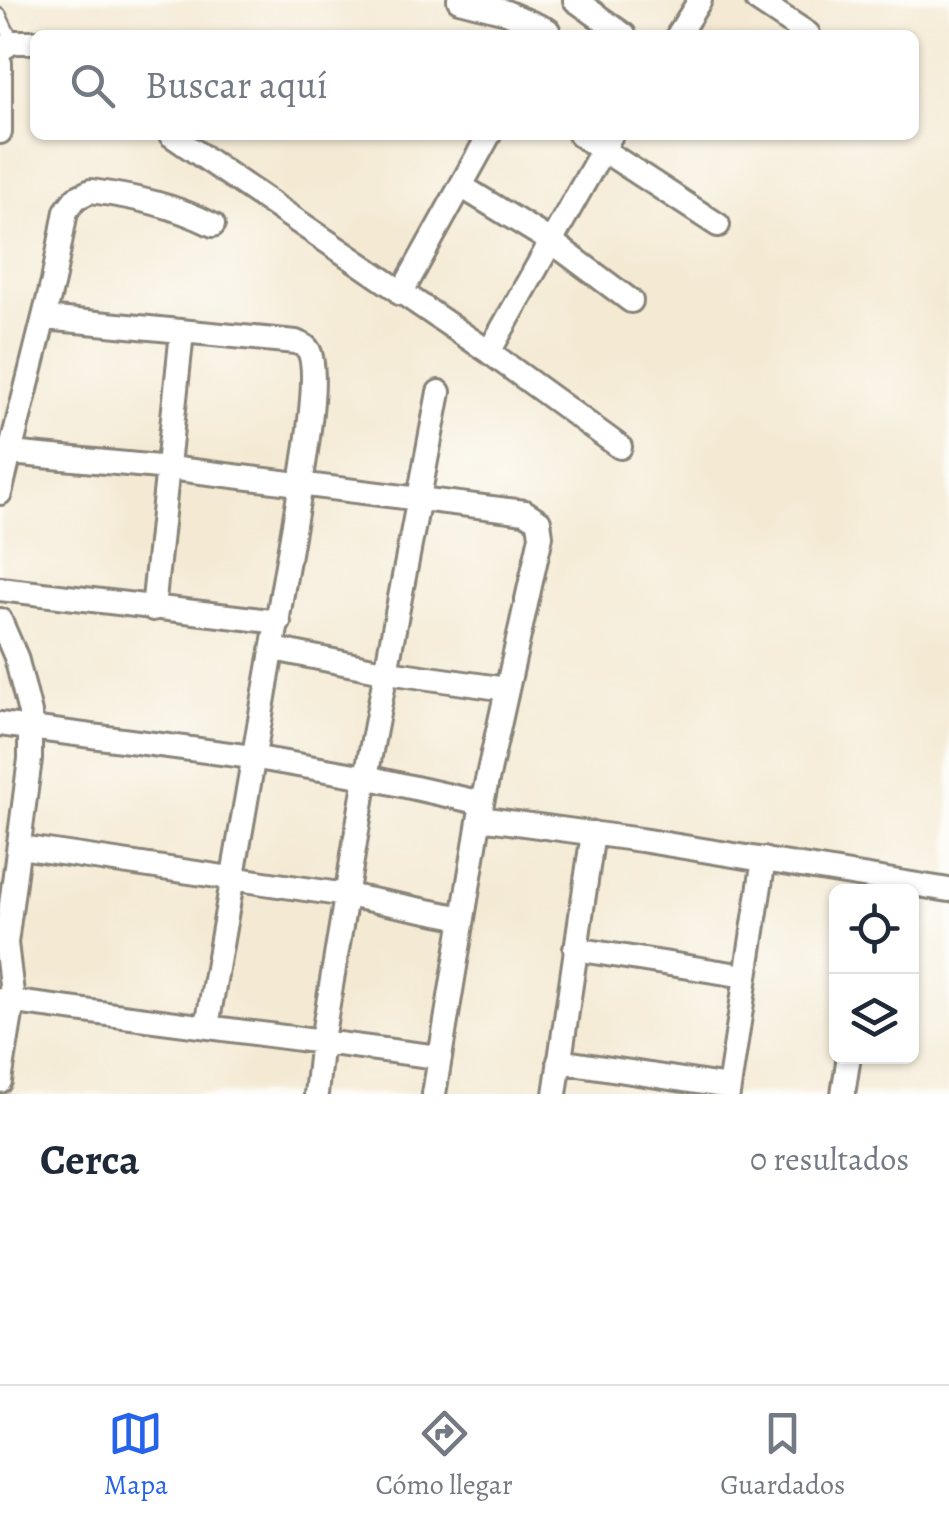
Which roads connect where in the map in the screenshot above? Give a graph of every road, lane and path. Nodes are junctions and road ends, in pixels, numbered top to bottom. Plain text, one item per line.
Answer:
1 (564, 0) edge
2 (575, 0) edge
3 (700, 0) edge
4 (757, 0) edge
5 (469, 2) edge
6 (0, 16) edge
7 (543, 30) edge
8 (548, 30) edge
9 (617, 30) edge
10 (681, 30) edge
11 (802, 30) edge
12 (16, 45) edge
13 (0, 63) edge
14 (0, 132) edge
15 (178, 140) edge
16 (486, 140) edge
17 (606, 142) edge
18 (461, 186) junction
19 (718, 224) dead end
20 (213, 226) dead end
21 (552, 242) junction
22 (400, 294) junction
23 (632, 301) dead end
24 (45, 318) junction
25 (182, 332) junction
26 (489, 352) junction
27 (439, 392) dead end
28 (620, 448) dead end
29 (5, 452) edge
30 (170, 468) junction
31 (301, 484) junction
32 (0, 493) edge
33 (420, 500) junction
34 (0, 589) edge
35 (153, 609) junction
36 (0, 620) edge
37 (280, 622) junction
38 (274, 649) junction
39 (388, 672) junction
40 (506, 689) junction
41 (0, 724) edge
42 (30, 730) junction
43 (252, 758) junction
44 (366, 777) junction
45 (481, 810) junction
46 (593, 833) junction
47 (20, 846) junction
48 (764, 860) junction
49 (232, 880) junction
50 (873, 884) edge
51 (919, 888) edge
52 (949, 890) edge
53 (346, 895) junction
54 (463, 918) junction
55 (575, 949) junction
56 (745, 976) junction
57 (6, 1001) edge
58 (207, 1026) junction
59 (322, 1040) junction
60 (438, 1057) junction
61 (558, 1062) junction
62 (848, 1064) edge
63 (0, 1081) edge
64 (729, 1090) edge
65 (316, 1094) edge
66 (434, 1094) edge
67 (555, 1094) edge
68 (843, 1094) edge

1 - 8 street
2 - 9 street
3 - 10 street
4 - 11 street
5 - 7 street
6 - 12 lane
13 - 14 street
15 - 22 street
16 - 18 street
17 - 19 street
17 - 21 street
18 - 21 street
18 - 22 street
20 - 24 street
21 - 23 street
21 - 26 street
22 - 26 street
24 - 25 street
24 - 29 street
25 - 30 street
25 - 31 street
26 - 28 street
27 - 33 street
29 - 30 street
29 - 32 street
30 - 31 street
30 - 35 street
31 - 33 street
31 - 37 street
33 - 39 street
33 - 40 street
34 - 35 street
35 - 37 street
36 - 42 street
37 - 38 street
38 - 39 street
38 - 43 street
39 - 40 street
39 - 44 street
40 - 45 street
41 - 42 street
42 - 43 street
42 - 47 street
43 - 44 street
43 - 49 street
44 - 45 street
44 - 53 street
45 - 46 street
45 - 54 street
46 - 48 street
46 - 55 street
47 - 49 street
47 - 57 street
48 - 50 street
48 - 56 street
49 - 53 street
49 - 58 street
51 - 52 street
53 - 54 street
53 - 59 street
54 - 60 street
55 - 56 street
55 - 61 street
56 - 64 street
57 - 58 street
57 - 63 street
58 - 59 street
59 - 60 street
59 - 65 street
60 - 66 street
61 - 64 street
61 - 67 street
62 - 68 street

